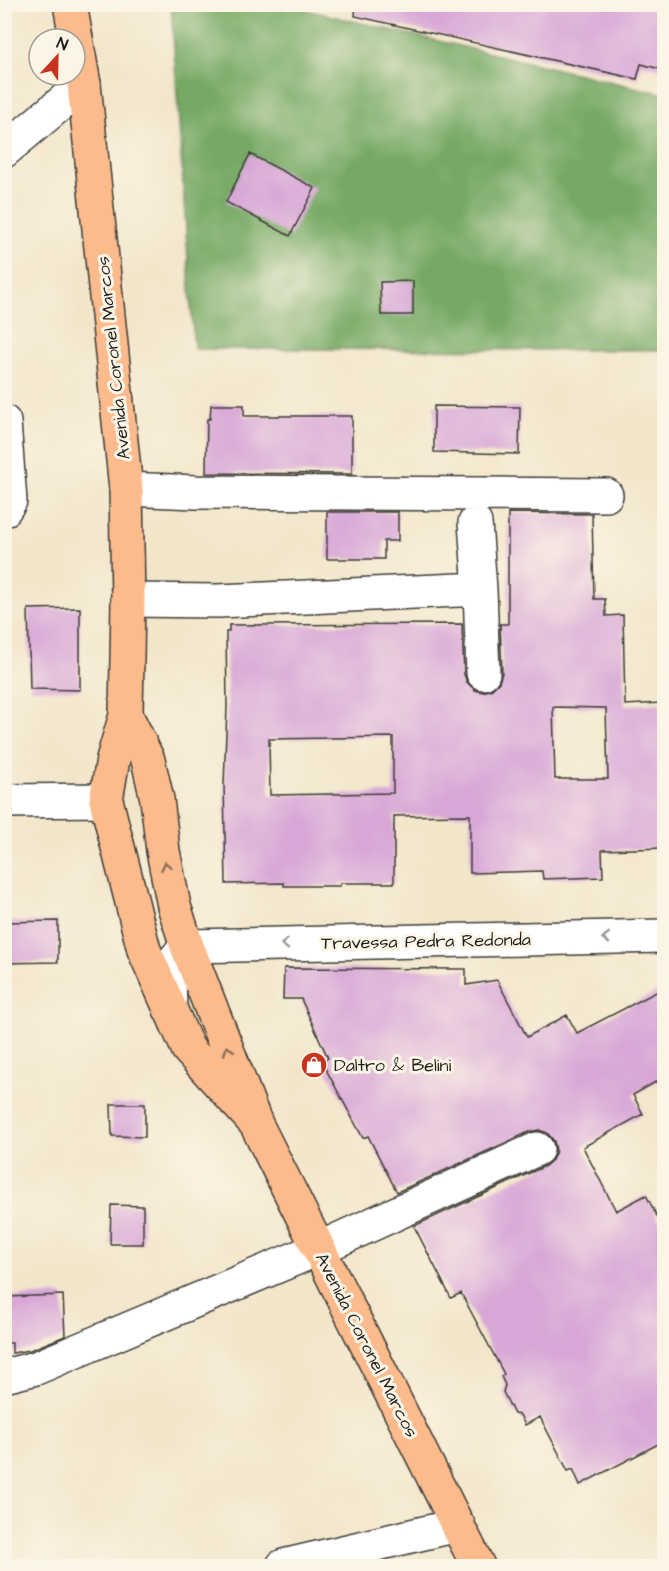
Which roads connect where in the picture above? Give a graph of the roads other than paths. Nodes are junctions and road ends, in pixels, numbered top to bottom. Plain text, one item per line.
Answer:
1 (70, 4) edge
2 (74, 27) edge
3 (80, 87) edge
4 (84, 87) edge
5 (4, 151) edge
6 (4, 422) edge
7 (126, 489) junction
8 (606, 495) dead end
9 (4, 510) edge
10 (475, 523) dead end
11 (480, 589) junction
12 (128, 600) junction
13 (483, 673) dead end
14 (126, 714) junction
15 (106, 800) junction
16 (4, 801) edge
17 (664, 936) edge
18 (187, 946) junction
19 (170, 1009) junction
20 (256, 1124) junction
21 (537, 1149) dead end
22 (318, 1249) junction
23 (4, 1376) edge
24 (458, 1525) junction
25 (283, 1566) edge
26 (478, 1566) edge

1 - 2 main road, Avenida Coronel Marcos
3 - 5 street
4 - 7 main road, Avenida Coronel Marcos
6 - 9 street
7 - 8 street
7 - 12 main road, Avenida Coronel Marcos
10 - 11 street
11 - 12 street
11 - 13 street
12 - 14 main road, Avenida Coronel Marcos
14 - 15 main road, Avenida Coronel Marcos
18 -> 14 main road, Avenida Coronel Marcos
15 - 16 street
15 - 19 main road, Avenida Coronel Marcos
17 -> 18 street, Travessa Pedra Redonda
18 - 19 street
20 -> 18 main road, Avenida Coronel Marcos
19 - 20 main road, Avenida Coronel Marcos
20 - 22 main road, Avenida Coronel Marcos
21 - 22 street
22 - 23 street
22 - 24 main road, Avenida Coronel Marcos
24 - 25 street
24 - 26 main road, Avenida Coronel Marcos

